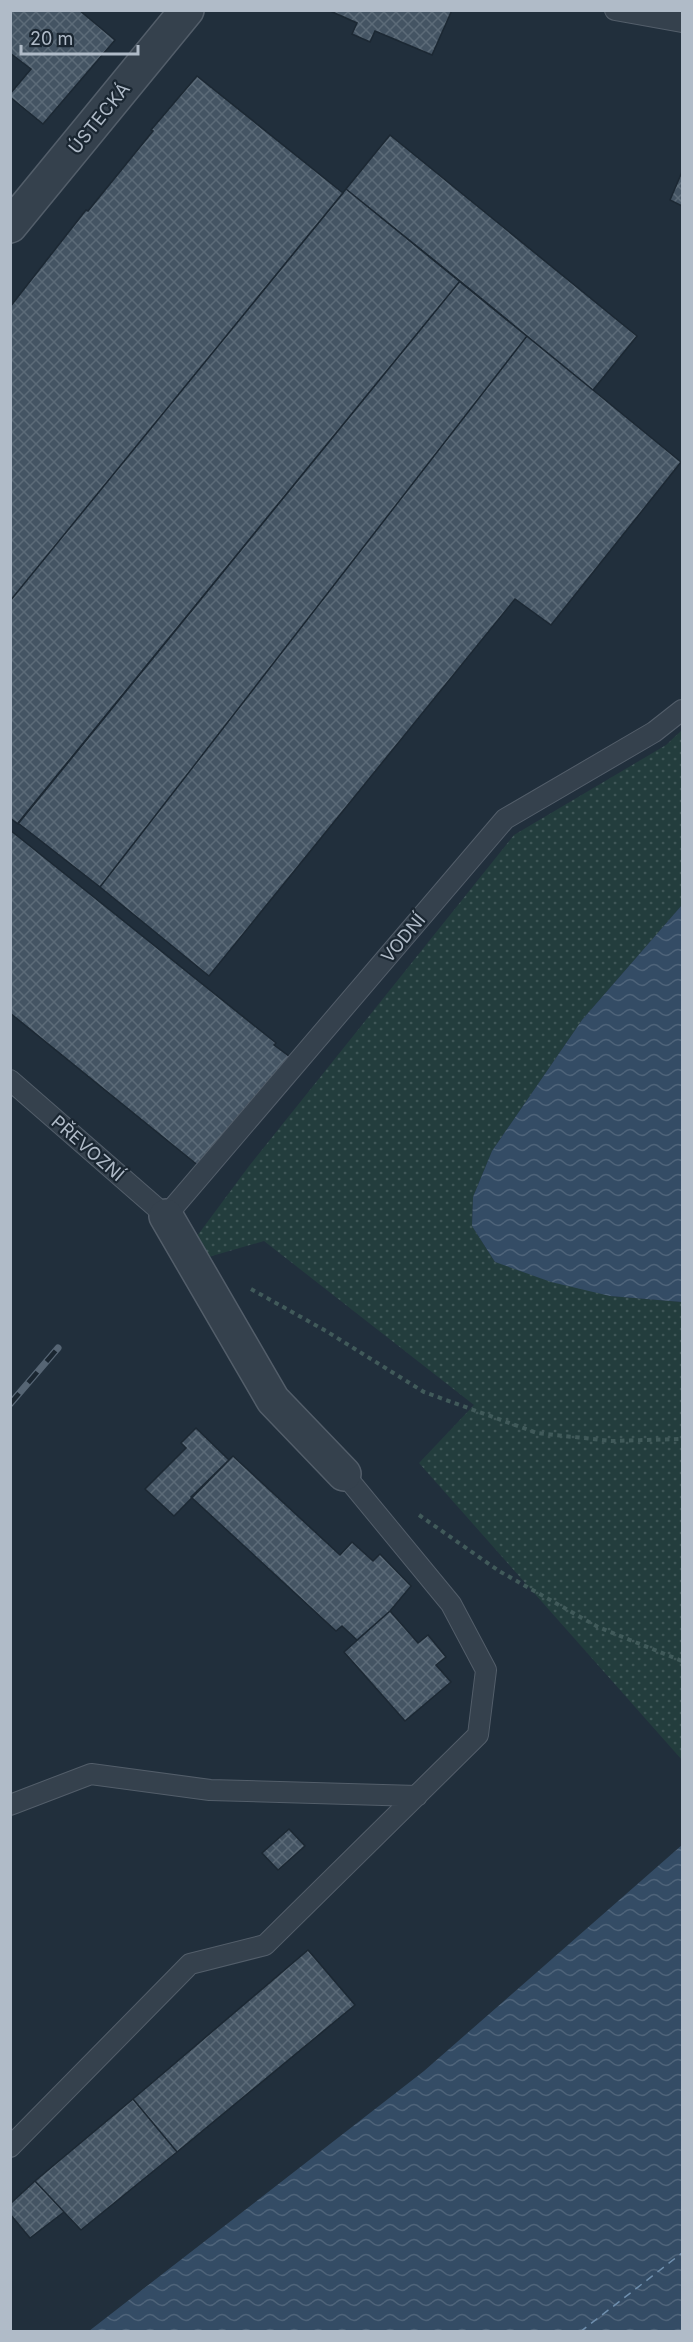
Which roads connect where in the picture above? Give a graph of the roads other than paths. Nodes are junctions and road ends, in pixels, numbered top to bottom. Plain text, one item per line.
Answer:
1 (187, 10) edge
2 (615, 10) edge
3 (682, 22) edge
4 (10, 226) edge
5 (682, 710) edge
6 (10, 1080) edge
7 (166, 1216) junction
8 (344, 1474) joint
9 (417, 1796) junction
10 (10, 1805) edge
11 (10, 2147) edge

1 - 4 street, ÚSTECKÁ
2 - 3 lane
5 - 7 lane, VODNÍ
6 - 7 lane, PŘEVOZNÍ
7 - 8 street
8 - 9 lane
9 - 10 lane
9 - 11 lane

